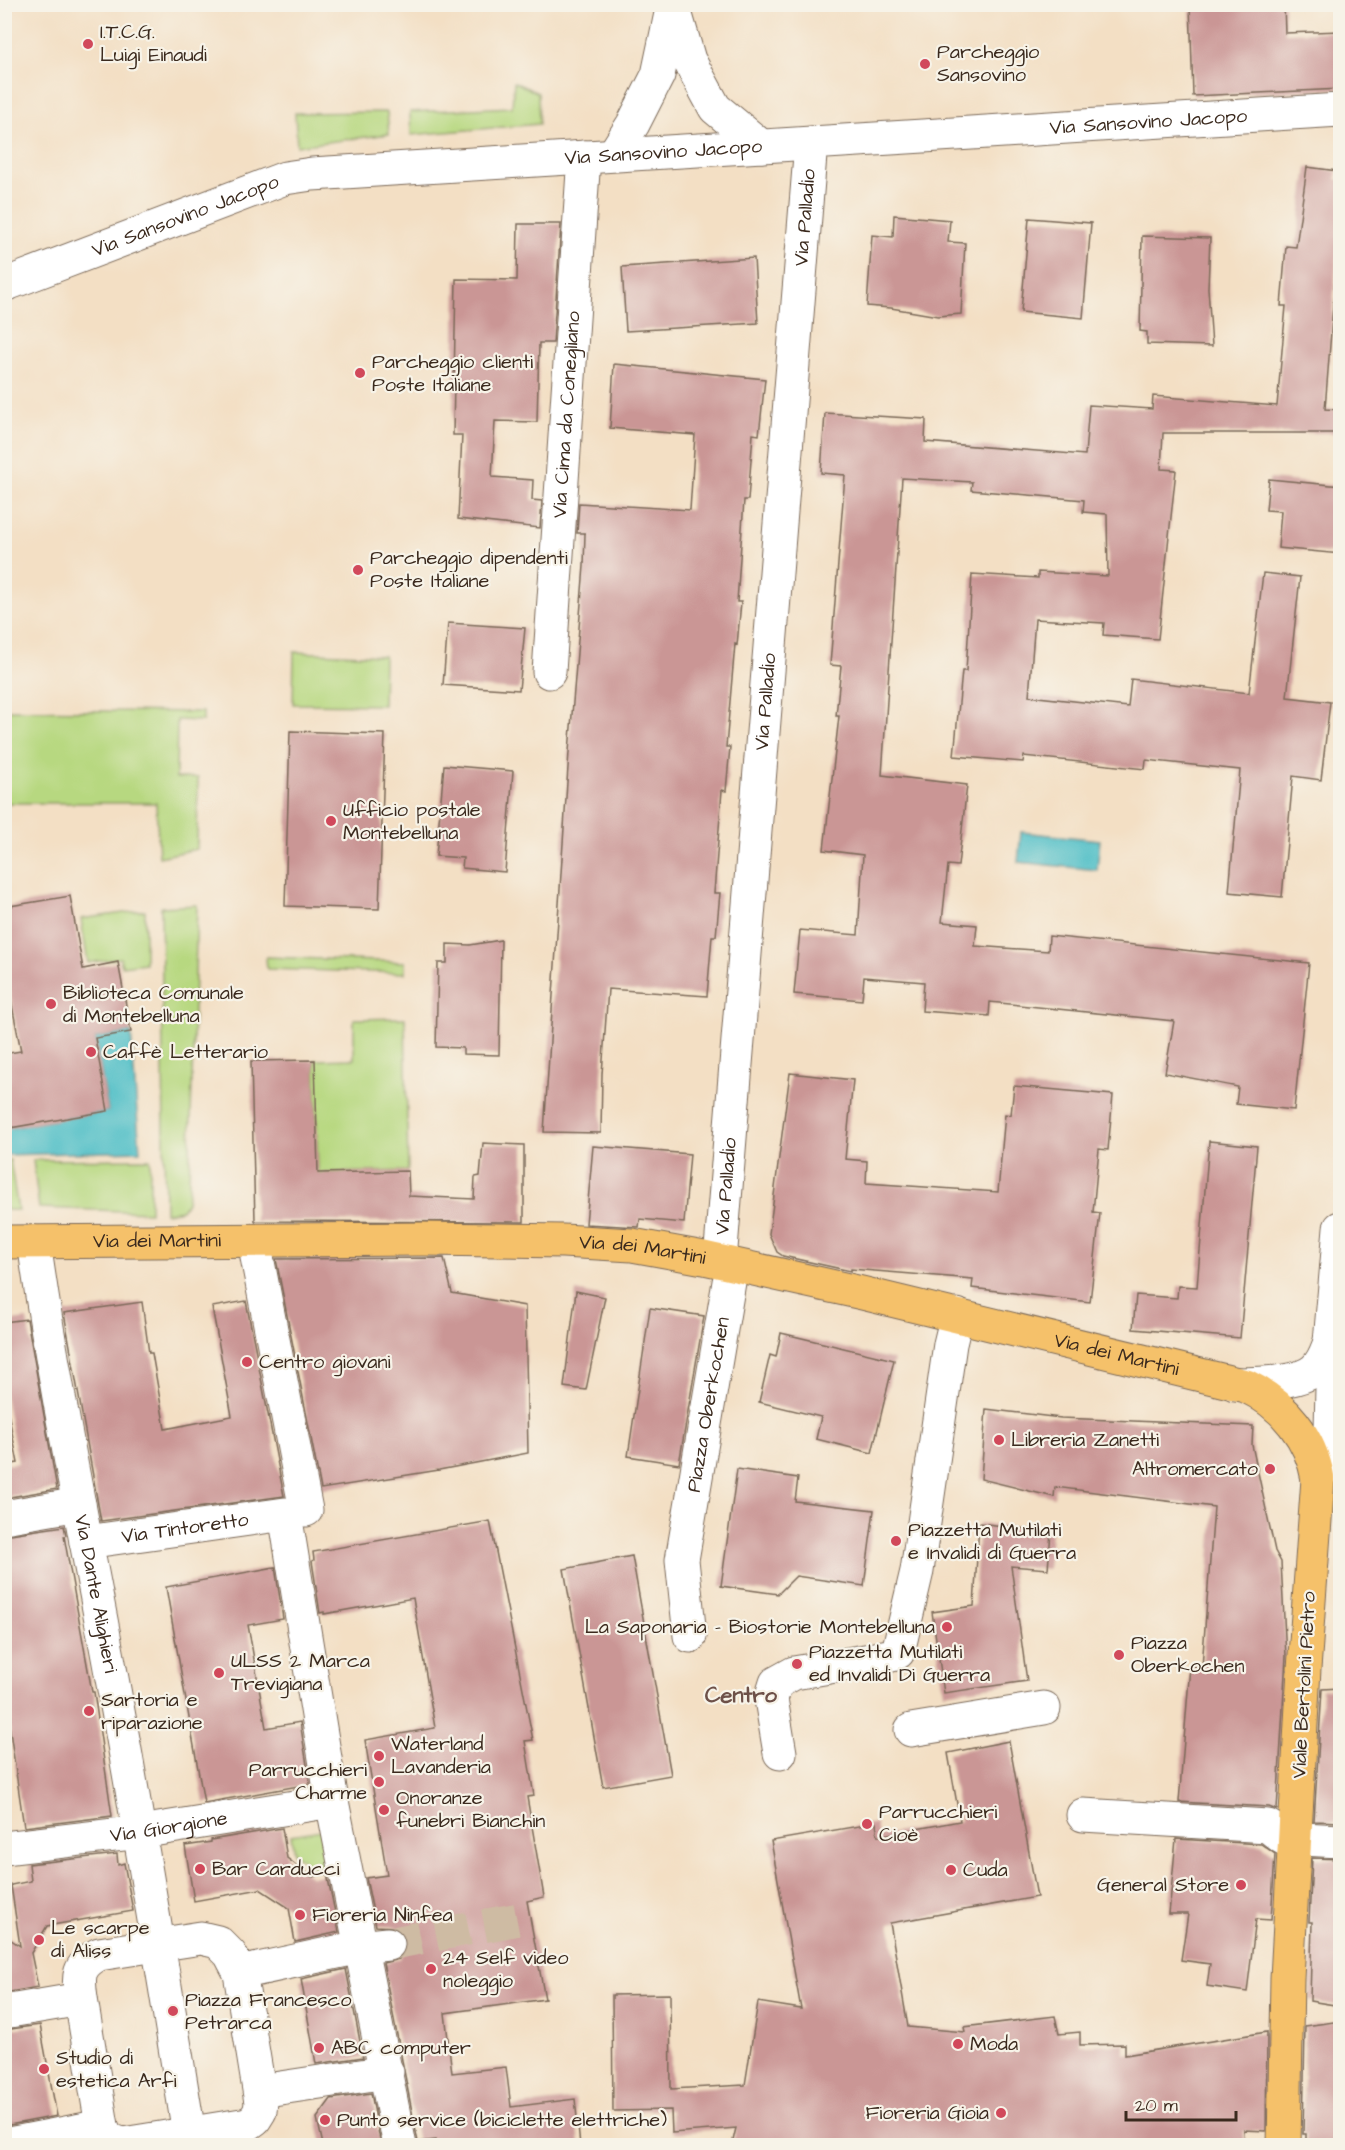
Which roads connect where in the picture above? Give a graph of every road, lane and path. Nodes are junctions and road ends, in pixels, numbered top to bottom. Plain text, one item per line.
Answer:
1 (673, 5) edge
2 (1341, 110) edge
3 (811, 143) junction
4 (761, 146) junction
5 (599, 155) junction
6 (4, 285) edge
7 (549, 672) dead end
8 (1341, 1228) edge
9 (19, 1242) edge
10 (258, 1257) dead end
11 (724, 1272) junction
12 (957, 1316) junction
13 (1330, 1342) junction
14 (1235, 1384) junction
15 (1336, 1398) edge
16 (1341, 1448) edge
17 (1318, 1479) junction
18 (79, 1504) junction
19 (295, 1512) junction
20 (4, 1517) edge
21 (86, 1542) junction
22 (690, 1636) dead end
23 (1044, 1708) dead end
24 (911, 1730) dead end
25 (780, 1753) dead end
26 (332, 1801) junction
27 (1083, 1815) dead end
28 (140, 1832) junction
29 (1296, 1839) junction
30 (1341, 1841) edge
31 (4, 1848) edge
32 (159, 1944) junction
33 (374, 1945) junction
34 (240, 1973) junction
35 (81, 1999) junction
36 (4, 2012) edge
37 (387, 2072) junction
38 (260, 2091) junction
39 (102, 2126) junction
40 (190, 2139) edge
41 (4, 2145) edge
42 (400, 2145) edge
43 (1284, 2145) edge

1 - 4 street
1 - 5 street
2 - 3 street, Via Sansovino Jacopo
3 - 4 street, Via Sansovino Jacopo
3 - 11 street, Via Palladio
4 - 5 street, Via Sansovino Jacopo
5 - 6 street, Via Sansovino Jacopo
5 - 7 street, Via Cima da Conegliano
8 - 13 street, Viale Bertolini Pietro
9 - 11 main road, Via dei Martini
9 - 18 street, Via Dante Alighieri
10 - 19 street
11 - 12 main road, Via dei Martini
11 - 22 street, Piazza Oberkochen
12 - 14 main road, Via dei Martini
12 - 25 street
13 - 14 street, Via dei Martini
13 - 15 street, Viale Bertolini Pietro
14 - 17 main road, Via dei Martini
15 - 17 street, Viale Bertolini Pietro
16 - 17 street
17 - 29 main road, Viale Bertolini Pietro
18 - 20 street
18 - 21 street, Via Dante Alighieri
19 - 21 street, Via Tintoretto
19 - 26 street
21 - 28 street, Via Dante Alighieri
23 - 24 street
26 - 28 street, Via Giorgione
26 - 33 street
27 - 29 street
28 - 31 street, Via Giorgione
28 - 32 street, Via Dante Alighieri
29 - 30 street
29 - 43 main road, Viale Bertolini Pietro
32 - 34 street
32 - 35 street
32 - 40 street
33 - 34 street
33 - 37 street
34 - 38 street
35 - 36 street
35 - 39 street
37 - 38 street
37 - 42 street
38 - 40 street
39 - 40 street
39 - 41 street

